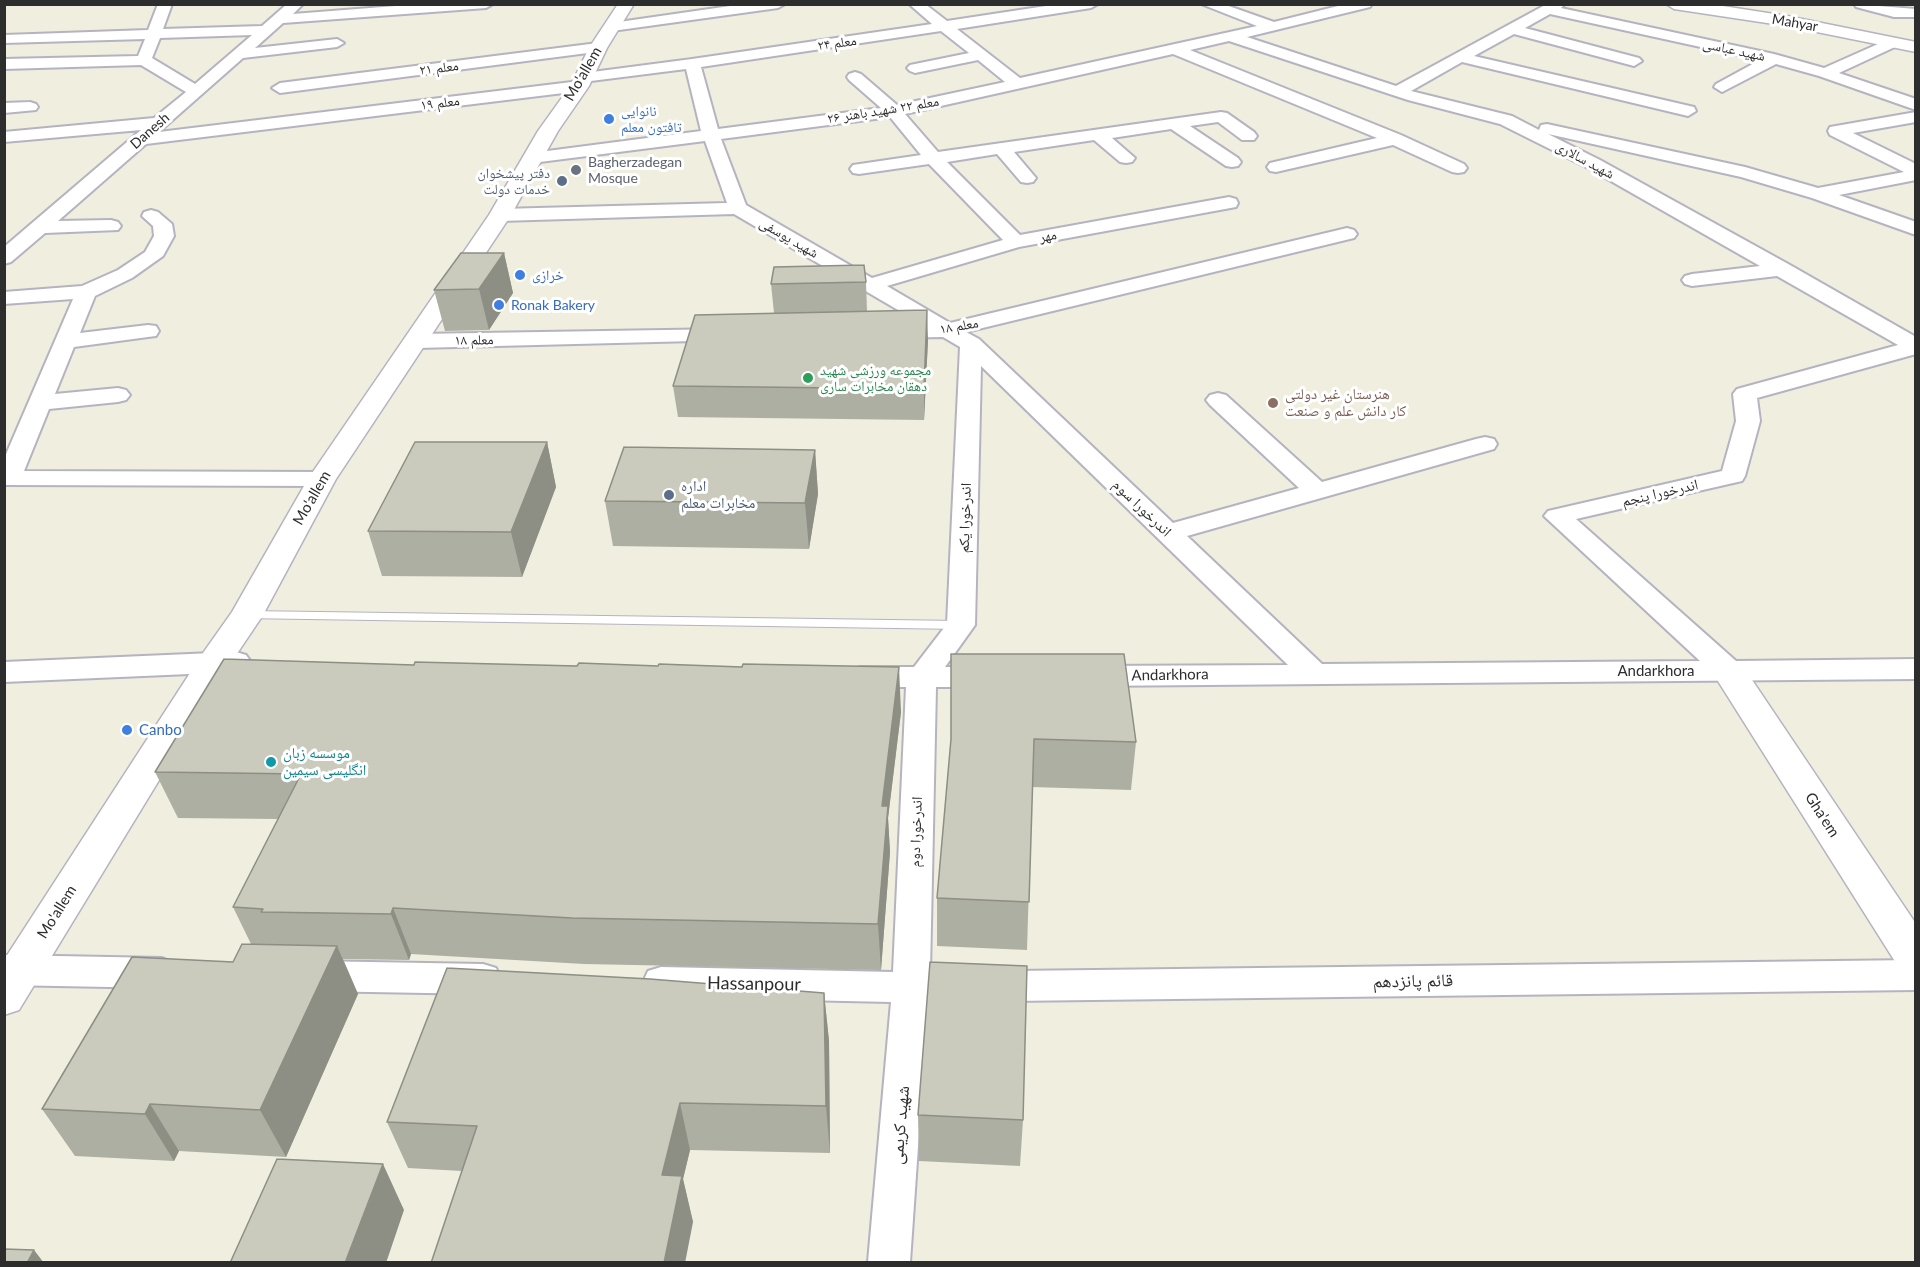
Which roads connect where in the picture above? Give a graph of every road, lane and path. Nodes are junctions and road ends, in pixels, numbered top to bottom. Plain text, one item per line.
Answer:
1 (165, 4) edge
2 (296, 4) edge
3 (486, 4) edge
4 (778, 4) edge
5 (916, 4) edge
6 (1091, 4) edge
7 (1208, 4) edge
8 (1674, 4) edge
9 (1861, 4) edge
10 (1359, 5) edge
11 (1553, 7) edge
12 (1916, 13) edge
13 (346, 14) junction
14 (273, 24) junction
15 (612, 26) edge
16 (944, 27) junction
17 (1272, 27) junction
18 (1512, 29) junction
19 (154, 34) junction
20 (1229, 37) junction
21 (4, 39) edge
22 (1892, 43) junction
23 (1916, 47) edge
24 (1174, 49) junction
25 (239, 54) junction
26 (980, 55) junction
27 (1460, 57) junction
28 (1774, 59) junction
29 (144, 60) junction
30 (1634, 61) dead end
31 (4, 64) edge
32 (692, 64) junction
33 (915, 68) dead end
34 (1825, 73) junction
35 (855, 77) dead end
36 (581, 81) junction
37 (1018, 84) junction
38 (1722, 87) dead end
39 (280, 88) dead end
40 (1398, 91) junction
41 (196, 92) junction
42 (1916, 105) edge
43 (30, 107) dead end
44 (4, 108) edge
45 (894, 111) junction
46 (1688, 111) dead end
47 (1916, 117) edge
48 (1506, 120) junction
49 (160, 123) junction
50 (1175, 124) junction
51 (711, 135) junction
52 (1098, 135) junction
53 (1248, 136) dead end
54 (4, 137) edge
55 (1395, 138) junction
56 (141, 139) junction
57 (1001, 148) junction
58 (532, 158) junction
59 (933, 158) junction
60 (1126, 158) dead end
61 (1232, 162) dead end
62 (1276, 167) dead end
63 (1458, 168) dead end
64 (859, 169) dead end
65 (1916, 173) edge
66 (1027, 178) dead end
67 (1819, 194) junction
68 (1229, 204) dead end
69 (738, 208) junction
70 (500, 215) junction
71 (151, 216) dead end
72 (111, 226) dead end
73 (1913, 226) edge
74 (40, 227) junction
75 (1347, 234) dead end
76 (4, 240) edge
77 (25, 240) junction
78 (1016, 242) junction
79 (4, 258) edge
80 (1783, 269) junction
81 (1692, 280) dead end
82 (870, 285) junction
83 (86, 292) junction
84 (4, 298) edge
85 (948, 330) junction
86 (148, 331) dead end
87 (865, 332) edge
88 (747, 334) edge
89 (66, 340) junction
90 (417, 341) junction
91 (971, 344) junction
92 (1916, 346) edge
93 (118, 395) dead end
94 (1218, 400) dead end
95 (39, 403) junction
96 (1485, 444) dead end
97 (7, 478) edge
98 (322, 479) junction
99 (1317, 491) junction
100 (1168, 533) junction
101 (247, 615) junction
102 (961, 625) junction
103 (215, 661) junction
104 (263, 662) edge
105 (1916, 669) edge
106 (1728, 670) junction
107 (4, 672) edge
108 (1314, 673) junction
109 (837, 676) edge
110 (1064, 676) edge
111 (1016, 677) edge
112 (921, 678) junction
113 (1916, 959) edge
114 (198, 974) edge
115 (281, 975) edge
116 (1916, 975) edge
117 (10, 979) edge
118 (519, 980) edge
119 (626, 982) edge
120 (911, 987) junction
121 (889, 1263) edge

1 - 19 street
2 - 14 street, Danesh
3 - 13 street
4 - 15 street, معلم ۲۱
5 - 16 street
6 - 16 street, معلم ۲۴
7 - 17 street
8 - 22 main road, Mahyar
9 - 12 street
10 - 17 street, معلم ۲۲ شهید باهنر ۲۶
11 - 18 street
11 - 28 street, شهید عباسی
13 - 14 street
13 - 25 street
14 - 19 street
14 - 25 street, Danesh
15 - 36 main road, Mo'allem
15 - 39 street, معلم ۲۱
16 - 26 street
16 - 32 street, معلم ۲۴
17 - 20 street, معلم ۲۲ شهید باهنر ۲۶
18 - 27 street
18 - 30 street
19 - 21 street
19 - 29 street
20 - 24 street, معلم ۲۲ شهید باهنر ۲۶
20 - 40 street, شهید سالاری
22 - 23 main road, Mahyar
22 - 34 street
24 - 37 street, معلم ۲۲ شهید باهنر ۲۶
24 - 55 street
25 - 41 street, Danesh
26 - 33 street
26 - 37 street
27 - 40 street
27 - 46 street
28 - 34 street, شهید عباسی
28 - 38 street
29 - 31 street
29 - 41 street
32 - 36 street, معلم ۲۴
32 - 51 street
34 - 42 street, شهید عباسی
35 - 45 street
36 - 56 street, معلم ۱۹
36 - 58 main road, Mo'allem
37 - 45 street, معلم ۲۲ شهید باهنر ۲۶
40 - 48 street, شهید سالاری
41 - 49 street, Danesh
43 - 44 street
45 - 51 street, معلم ۲۲ شهید باهنر ۲۶
45 - 59 street
47 - 65 street
48 - 67 street
48 - 80 street, شهید سالاری
49 - 54 street
49 - 56 street, Danesh
50 - 52 street
50 - 53 street
50 - 61 street
51 - 58 street, معلم ۲۲ شهید باهنر ۲۶
51 - 69 street
52 - 57 street
52 - 60 street
55 - 62 street
55 - 63 street
56 - 74 street, Danesh
57 - 59 street
57 - 66 street
58 - 70 main road, Mo'allem
59 - 64 street
59 - 78 street
65 - 67 street
67 - 73 street
68 - 78 street, مهر
69 - 70 street
69 - 82 street, شهید یوسفی
70 - 90 main road, Mo'allem
71 - 83 street
72 - 74 street
74 - 77 street, Danesh
75 - 85 street, معلم ۱۸
76 - 77 street
77 - 79 street, Danesh
78 - 82 street, مهر
80 - 81 street
80 - 92 street, شهید سالاری
82 - 85 street, شهید یوسفی
83 - 84 street
83 - 89 street
85 - 87 street, معلم ۱۸
85 - 91 street, شهید یوسفی
86 - 89 street
88 - 90 street, معلم ۱۸
89 - 95 street
90 - 98 main road, Mo'allem
91 - 100 street, اندرخورا سوم
91 - 102 street, اندرخورا یکم
92 - 106 street, اندرخورا پنجم
93 - 95 street
94 - 99 street
95 - 97 street
96 - 99 street
97 - 98 street
98 - 101 main road, Mo'allem
99 - 100 street
100 - 108 street, اندرخورا سوم
101 - 102 lane
101 - 103 main road, Mo'allem
102 - 112 street
103 - 104 street
103 - 107 street
103 - 117 main road, Mo'allem
105 - 106 street, Andarkhora
106 - 108 street, Andarkhora
106 - 113 main road, Gha'em
108 - 110 street, Andarkhora
109 - 112 street
111 - 112 street
112 - 120 street, اندرخورا دوم
114 - 117 street
115 - 118 street
116 - 120 street, قائم پانزدهم
119 - 120 street, Hassanpour
120 - 121 street, شهید کریمی

